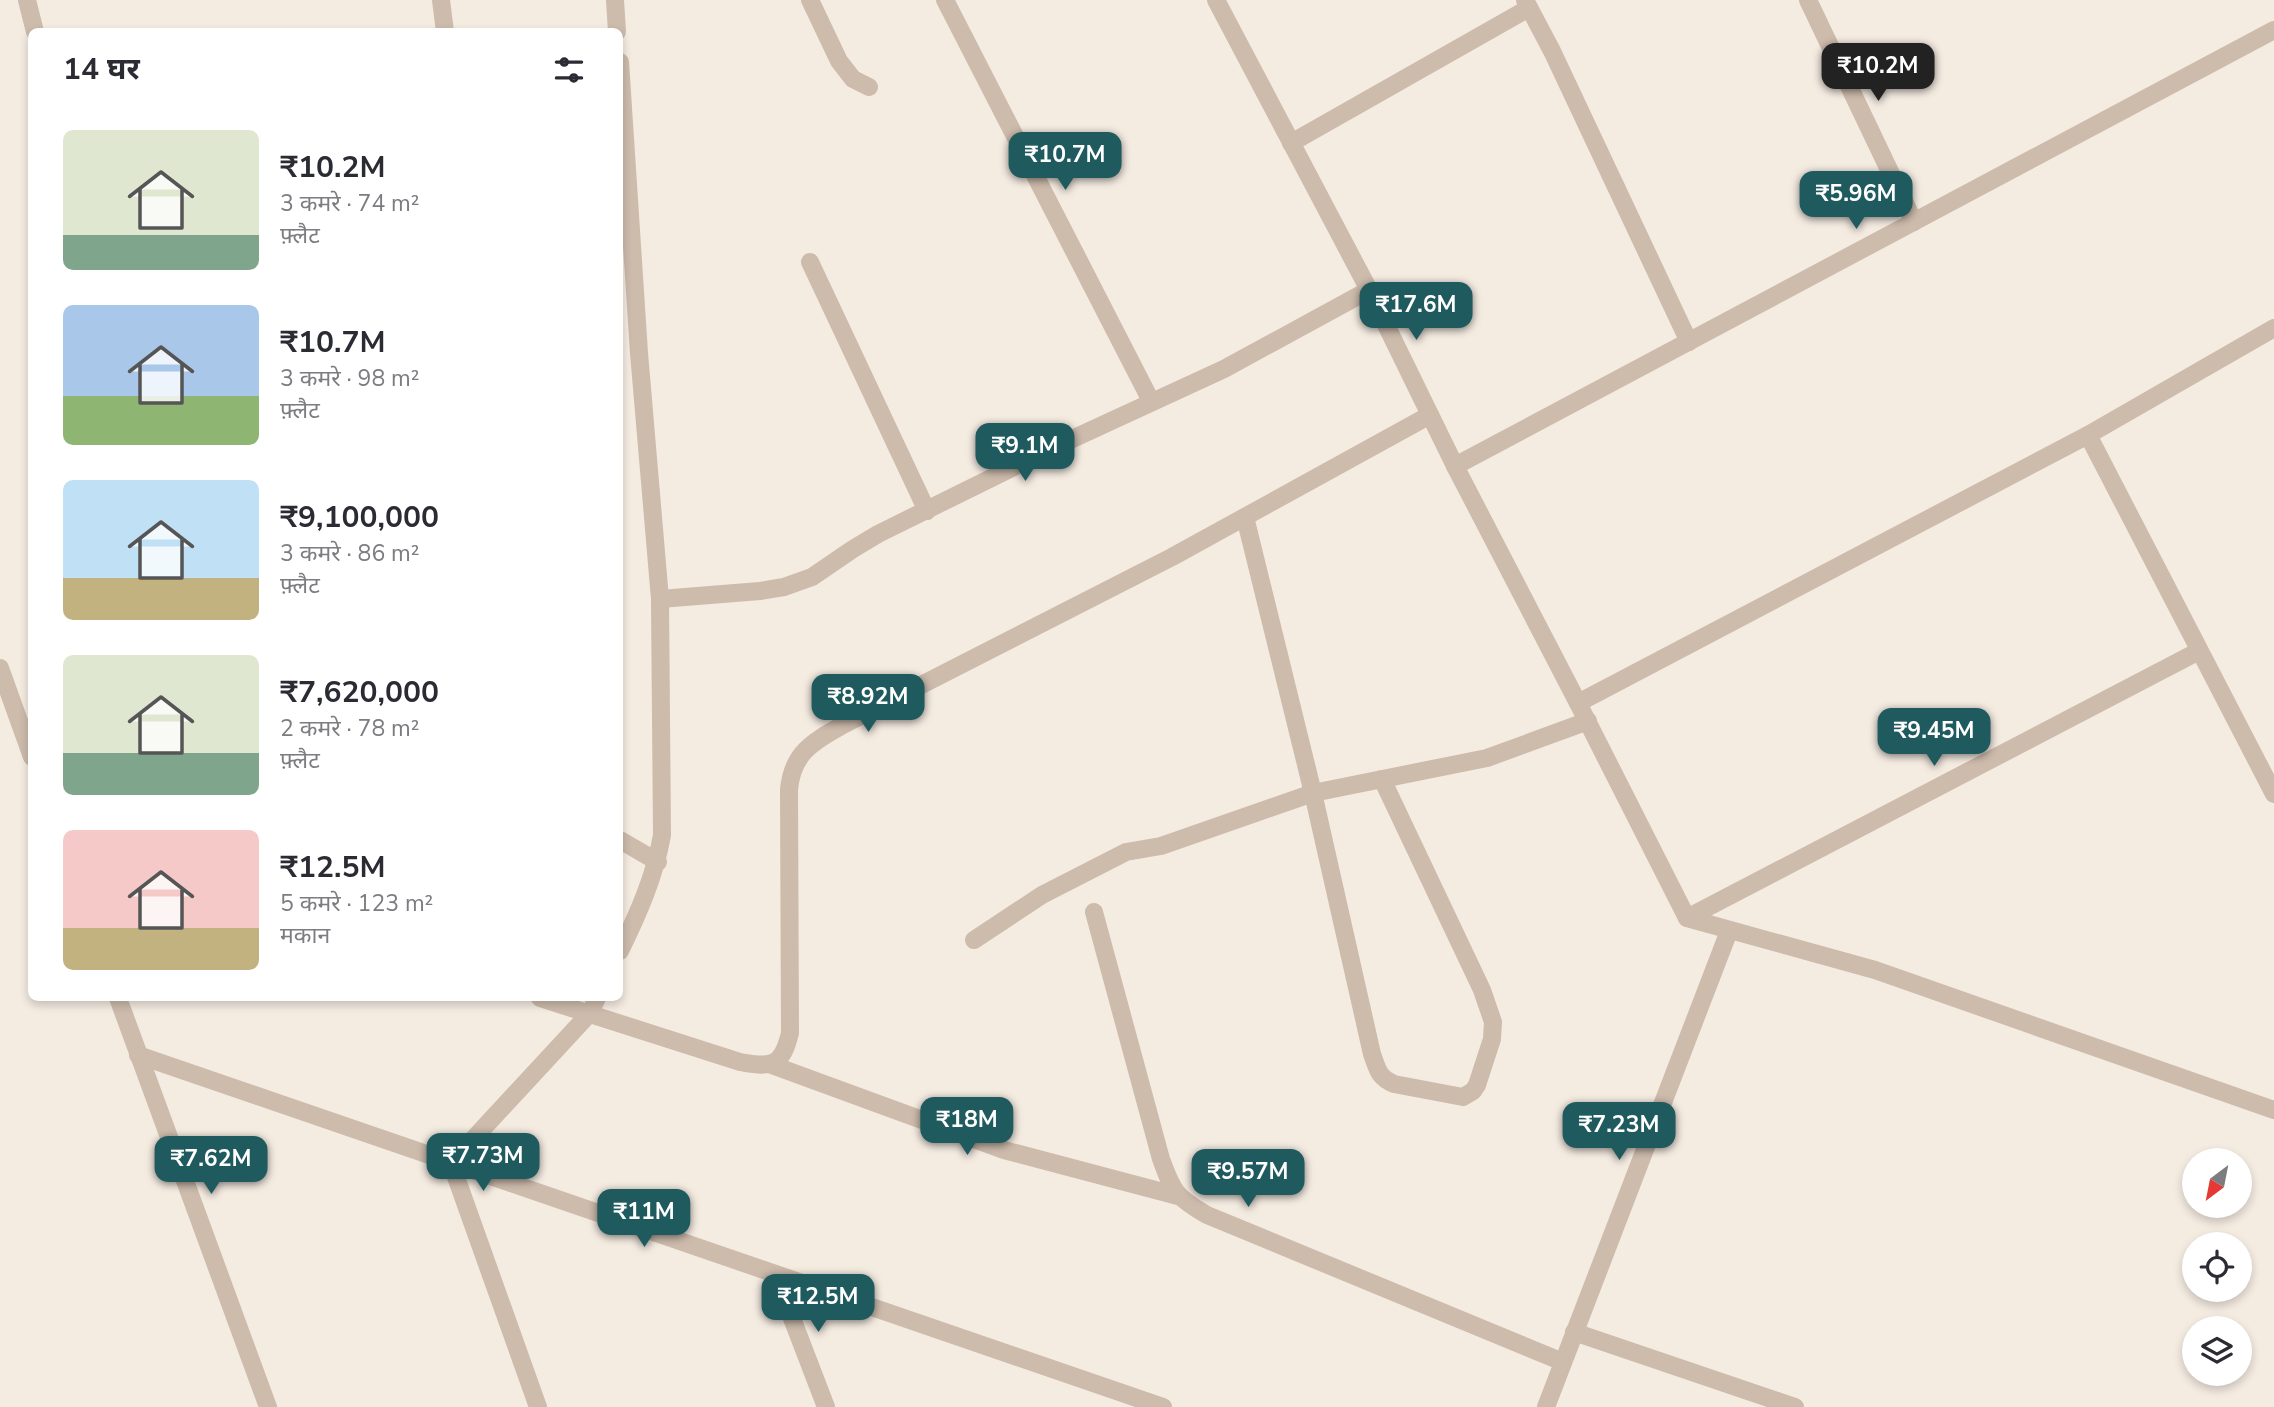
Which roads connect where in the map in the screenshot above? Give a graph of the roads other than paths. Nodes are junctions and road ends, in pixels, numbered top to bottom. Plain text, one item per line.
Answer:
1 (27, 0) edge
2 (441, 0) edge
3 (615, 0) edge
4 (810, 0) edge
5 (945, 0) edge
6 (1216, 0) edge
7 (1808, 0) edge
8 (1527, 4) edge
9 (34, 28) edge
10 (444, 28) edge
11 (618, 28) edge
12 (2274, 30) edge
13 (869, 87) dead end
14 (623, 108) edge
15 (1291, 143) junction
16 (1914, 222) junction
17 (810, 262) dead end
18 (1369, 290) junction
19 (2274, 328) edge
20 (1689, 342) junction
21 (1151, 401) junction
22 (1430, 415) junction
23 (2088, 435) junction
24 (1455, 466) junction
25 (927, 511) junction
26 (1245, 517) junction
27 (660, 599) junction
28 (2199, 651) junction
29 (0, 668) edge
30 (1578, 703) junction
31 (1588, 721) junction
32 (28, 746) edge
33 (1382, 779) junction
34 (1313, 793) junction
35 (2274, 794) edge
36 (623, 842) edge
37 (658, 862) junction
38 (1094, 912) dead end
39 (1687, 918) junction
40 (1729, 931) junction
41 (974, 940) dead end
42 (623, 945) edge
43 (119, 1001) edge
44 (563, 1001) edge
45 (593, 1005) edge
46 (138, 1055) junction
47 (772, 1065) junction
48 (2274, 1110) edge
49 (451, 1163) junction
50 (1178, 1196) junction
51 (775, 1274) junction
52 (1574, 1332) junction
53 (1563, 1362) junction
54 (268, 1407) edge
55 (538, 1407) edge
56 (826, 1407) edge
57 (1163, 1407) edge
58 (1546, 1407) edge
59 (1796, 1407) edge

1 - 9 street
2 - 10 street
3 - 11 street
4 - 13 street
5 - 21 street
6 - 15 street
7 - 16 street
8 - 15 street
8 - 20 street
12 - 16 street
14 - 27 street
15 - 18 street
16 - 20 street
17 - 25 street
18 - 21 street
18 - 22 street
19 - 23 street
20 - 24 street
21 - 25 street
22 - 24 street
22 - 26 street
23 - 28 street
23 - 30 street
24 - 30 street
25 - 27 street
26 - 34 street
26 - 47 street
27 - 37 street
28 - 35 street
28 - 39 street
29 - 32 street
30 - 31 street
31 - 33 street
31 - 39 street
33 - 34 street
33 - 34 street
34 - 41 street
36 - 37 street
37 - 42 street
38 - 50 street
39 - 40 street
40 - 48 street
40 - 52 street
43 - 46 street
44 - 45 street
45 - 47 street
45 - 49 street
46 - 49 street
46 - 54 street
47 - 50 street
49 - 51 street
49 - 55 street
50 - 53 street
51 - 56 street
51 - 57 street
52 - 53 street
52 - 59 street
53 - 58 street

